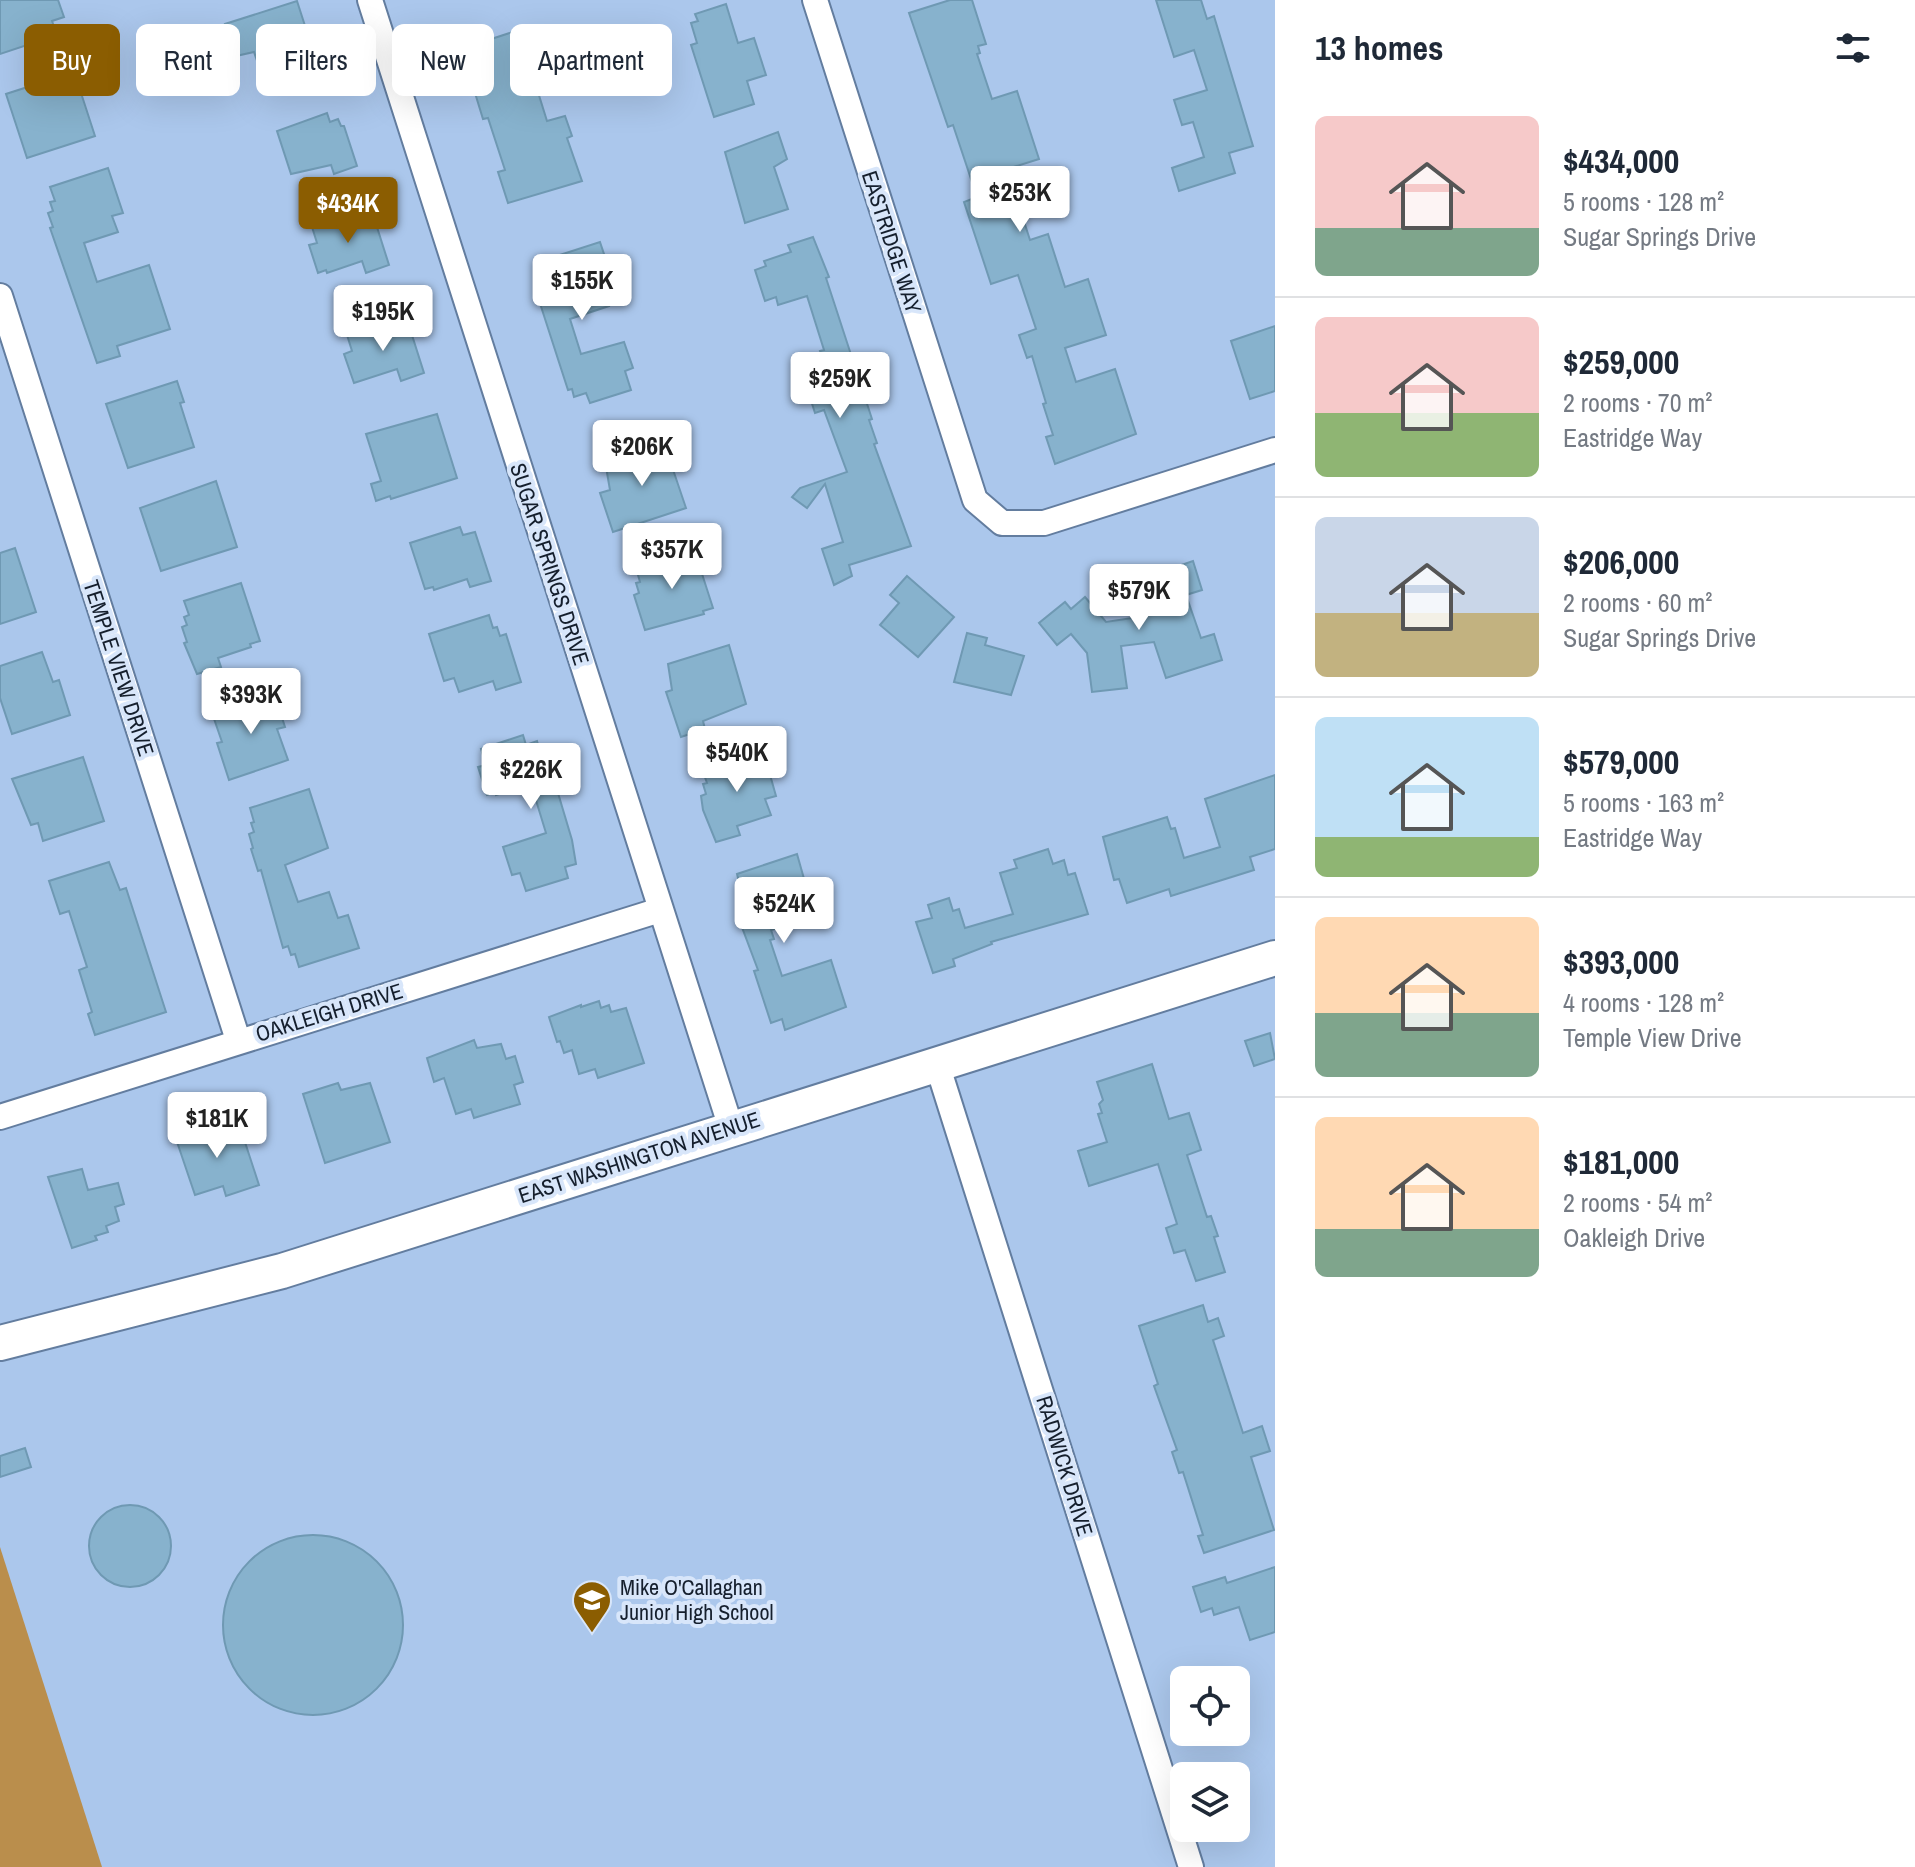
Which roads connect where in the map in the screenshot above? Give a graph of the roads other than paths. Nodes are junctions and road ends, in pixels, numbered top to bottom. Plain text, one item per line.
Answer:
1 (370, 0) edge
2 (815, 0) edge
3 (0, 296) edge
4 (1275, 450) edge
5 (660, 910) junction
6 (1275, 958) edge
7 (238, 1040) junction
8 (937, 1064) junction
9 (0, 1117) edge
10 (731, 1128) junction
11 (0, 1343) edge
12 (1191, 1867) edge

1 - 5 street, SUGAR SPRINGS DRIVE
2 - 4 street, EASTRIDGE WAY
3 - 7 street, TEMPLE VIEW DRIVE
5 - 7 street, OAKLEIGH DRIVE
5 - 10 street, SUGAR SPRINGS DRIVE
6 - 8 street, EAST WASHINGTON AVENUE
7 - 9 street, OAKLEIGH DRIVE
8 - 10 street, EAST WASHINGTON AVENUE
8 - 12 street, RADWICK DRIVE
10 - 11 street, EAST WASHINGTON AVENUE

